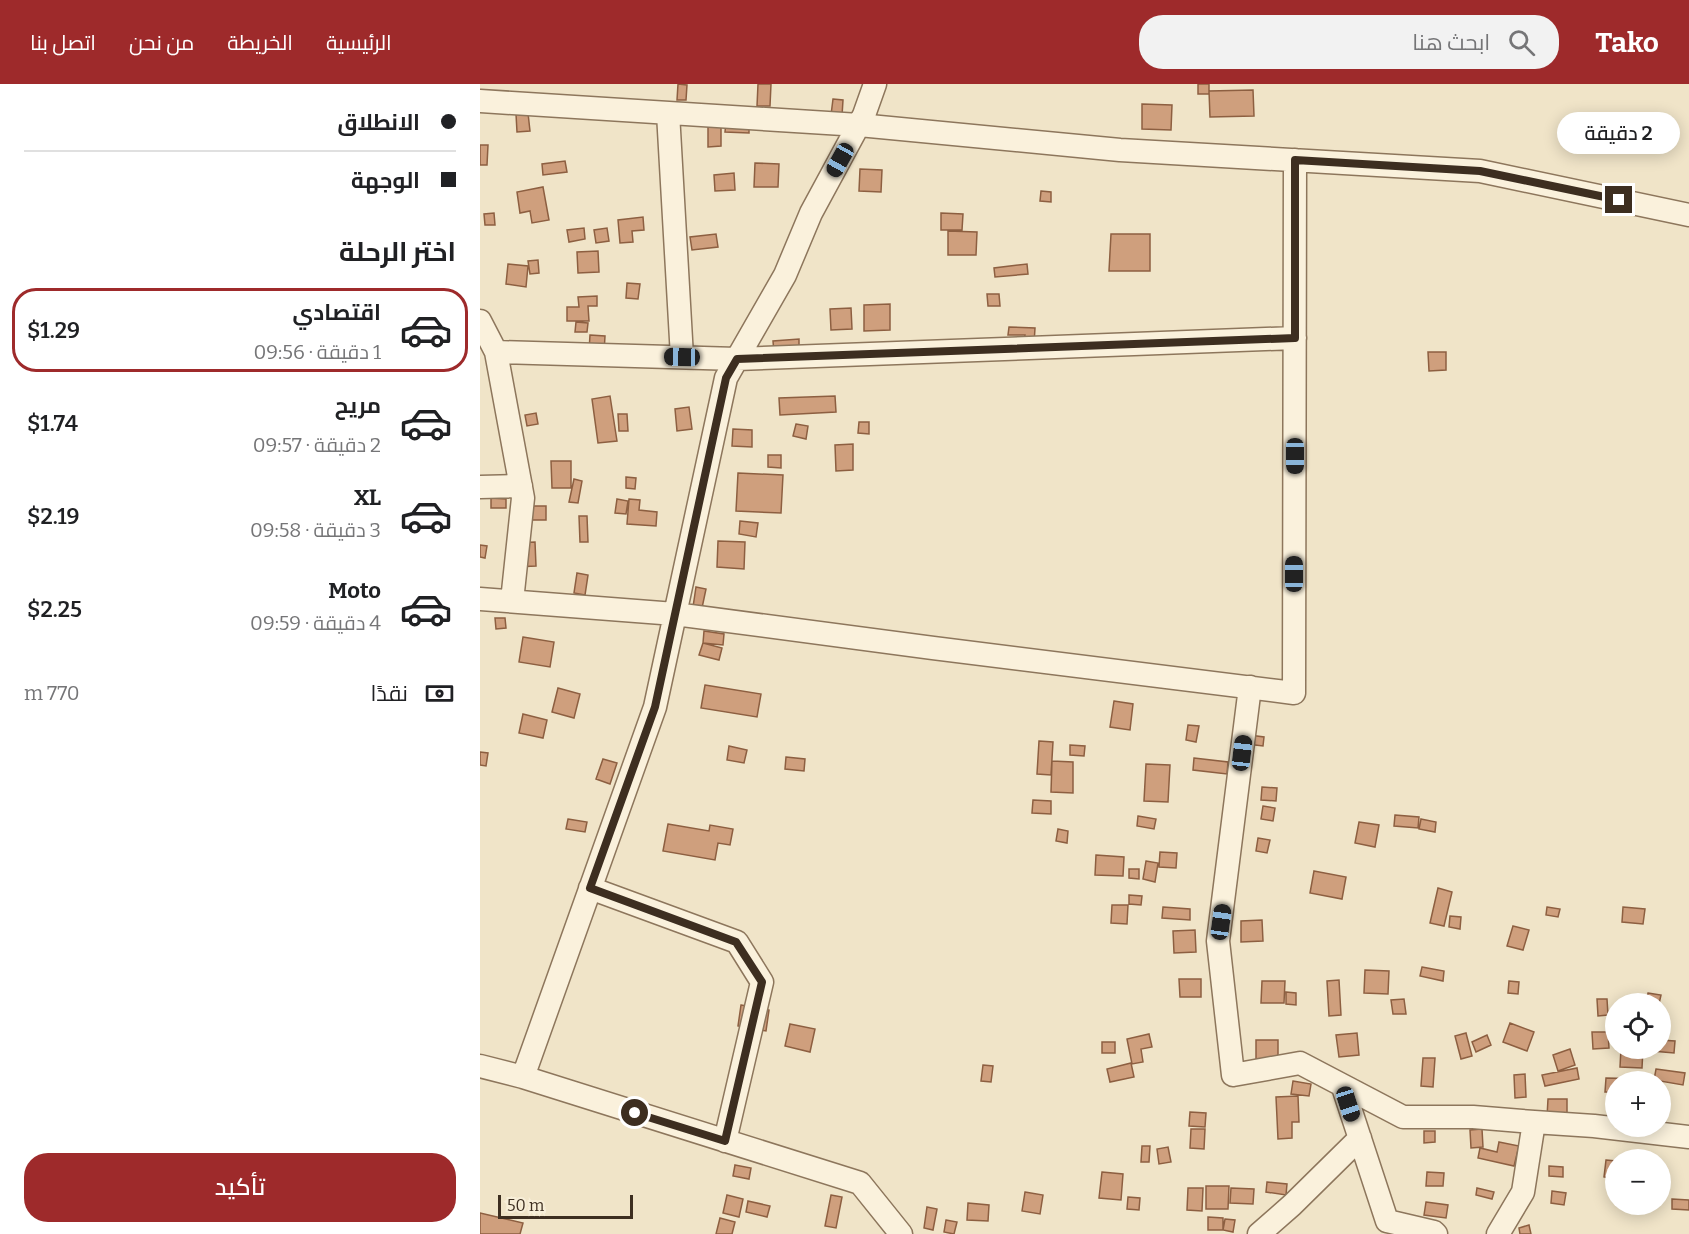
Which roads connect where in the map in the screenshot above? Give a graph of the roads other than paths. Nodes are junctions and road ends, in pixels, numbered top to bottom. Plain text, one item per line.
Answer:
1 (875, 84) edge
2 (480, 101) edge
3 (669, 113) junction
4 (859, 125) junction
5 (1295, 160) junction
6 (1689, 215) edge
7 (480, 321) edge
8 (1295, 338) junction
9 (496, 352) junction
10 (682, 357) junction
11 (737, 359) junction
12 (521, 486) junction
13 (480, 487) edge
14 (480, 599) edge
15 (512, 602) junction
16 (675, 614) junction
17 (1250, 687) junction
18 (590, 888) junction
19 (480, 1066) edge
20 (523, 1077) junction
21 (1343, 1087) junction
22 (1534, 1122) junction
23 (1689, 1137) edge
24 (1360, 1138) junction
25 (725, 1141) junction
26 (901, 1234) edge
27 (1259, 1234) edge
28 (1436, 1234) edge
29 (1498, 1234) edge

1 - 4 street
2 - 3 street
3 - 4 street
3 - 10 street
4 - 5 street
4 - 11 street
5 - 6 street
5 - 8 street
7 - 9 street
8 - 11 street
8 - 17 street
9 - 10 street
9 - 12 street
10 - 11 street
11 - 16 street
12 - 13 street
12 - 15 street
14 - 15 street
15 - 16 street
16 - 17 street
16 - 18 street
17 - 21 street
18 - 20 street
18 - 25 street
19 - 20 street
20 - 25 street
21 - 22 street
21 - 24 street
22 - 23 street
22 - 29 street
24 - 27 street
24 - 28 street
25 - 26 street

